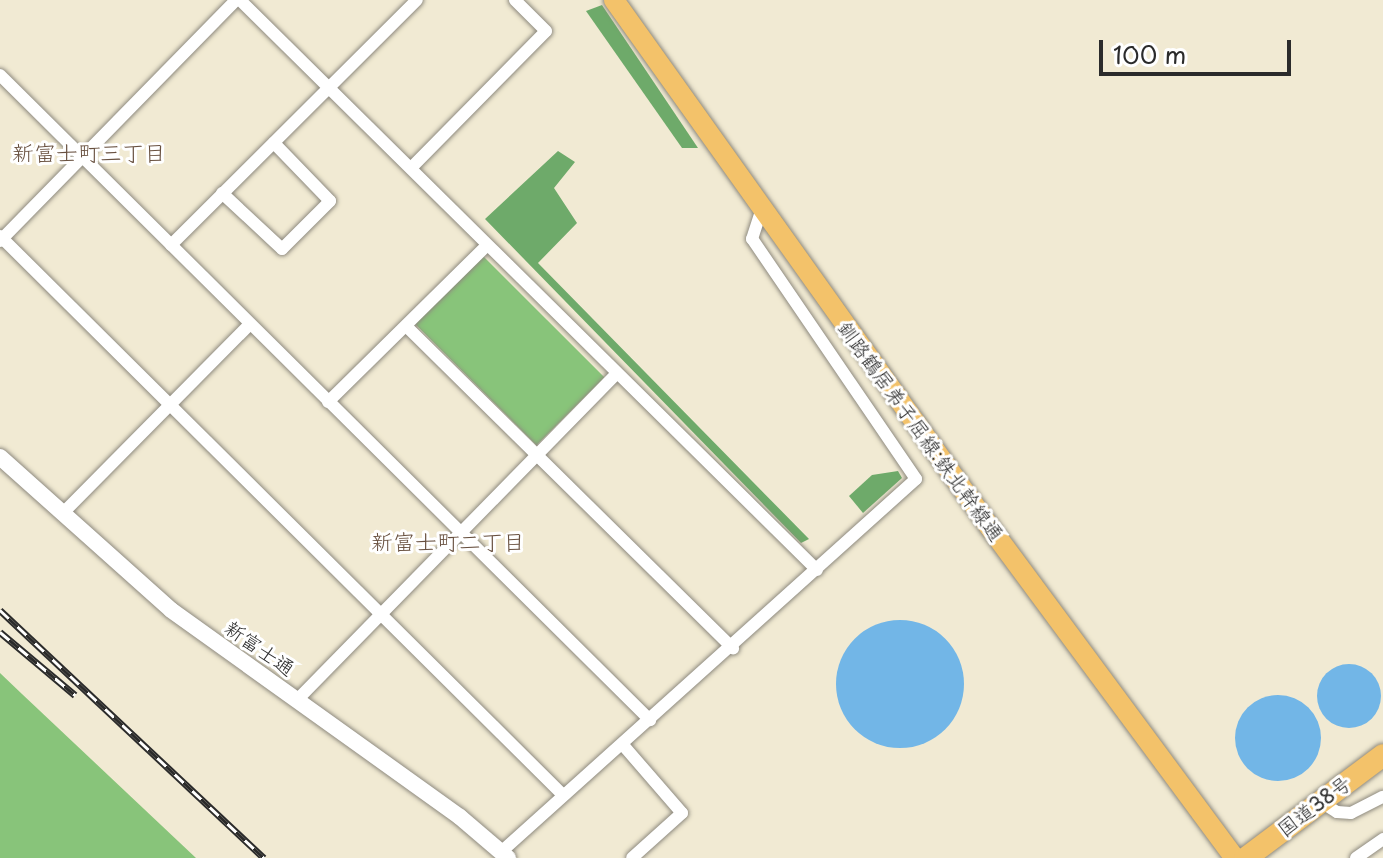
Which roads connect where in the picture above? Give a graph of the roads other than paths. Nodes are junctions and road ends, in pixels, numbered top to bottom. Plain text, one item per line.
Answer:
1 (238, 0) edge
2 (417, 0) edge
3 (515, 0) edge
4 (614, 0) edge
5 (0, 75) edge
6 (328, 88) junction
7 (274, 143) junction
8 (80, 154) junction
9 (411, 168) junction
10 (222, 193) junction
11 (762, 208) junction
12 (1, 238) edge
13 (171, 245) junction
14 (487, 245) junction
15 (250, 324) junction
16 (407, 327) junction
17 (616, 374) junction
18 (328, 402) junction
19 (169, 406) junction
20 (537, 453) junction
21 (0, 457) edge
22 (62, 514) junction
23 (462, 533) junction
24 (817, 570) junction
25 (382, 614) junction
26 (733, 648) junction
27 (298, 699) junction
28 (650, 720) junction
29 (623, 745) junction
30 (1383, 755) edge
31 (563, 795) junction
32 (1383, 797) edge
33 (1321, 802) junction
34 (1383, 839) edge
35 (504, 855) edge
36 (632, 858) edge
37 (1235, 858) edge
38 (1246, 858) edge
39 (1356, 858) edge

1 - 6 street
1 - 8 street
2 - 6 street
3 - 9 street
4 - 11 main road, 釧路鶴居弟子屈線:鉄北幹線通
5 - 8 street
6 - 7 street
6 - 9 street
7 - 10 street
7 - 10 street
8 - 12 street
8 - 13 street
9 - 14 street
10 - 13 street
11 - 24 street
11 - 37 main road, 釧路鶴居弟子屈線:鉄北幹線通
12 - 19 street
13 - 15 street
14 - 16 street
14 - 17 street
15 - 18 street
15 - 19 street
16 - 18 street
16 - 20 street
17 - 20 street
17 - 24 street
18 - 23 street
19 - 22 street
19 - 25 street
20 - 23 street
20 - 26 street
21 - 22 street, 新富士通
22 - 27 street, 新富士通
23 - 25 street
23 - 28 street
24 - 26 street
25 - 27 street
25 - 31 street
26 - 28 street
27 - 35 street, 新富士通
28 - 29 street
29 - 31 street
29 - 36 street
30 - 33 highway, 国道38号
31 - 35 street
32 - 33 street
33 - 38 highway, 国道38号
34 - 39 street

